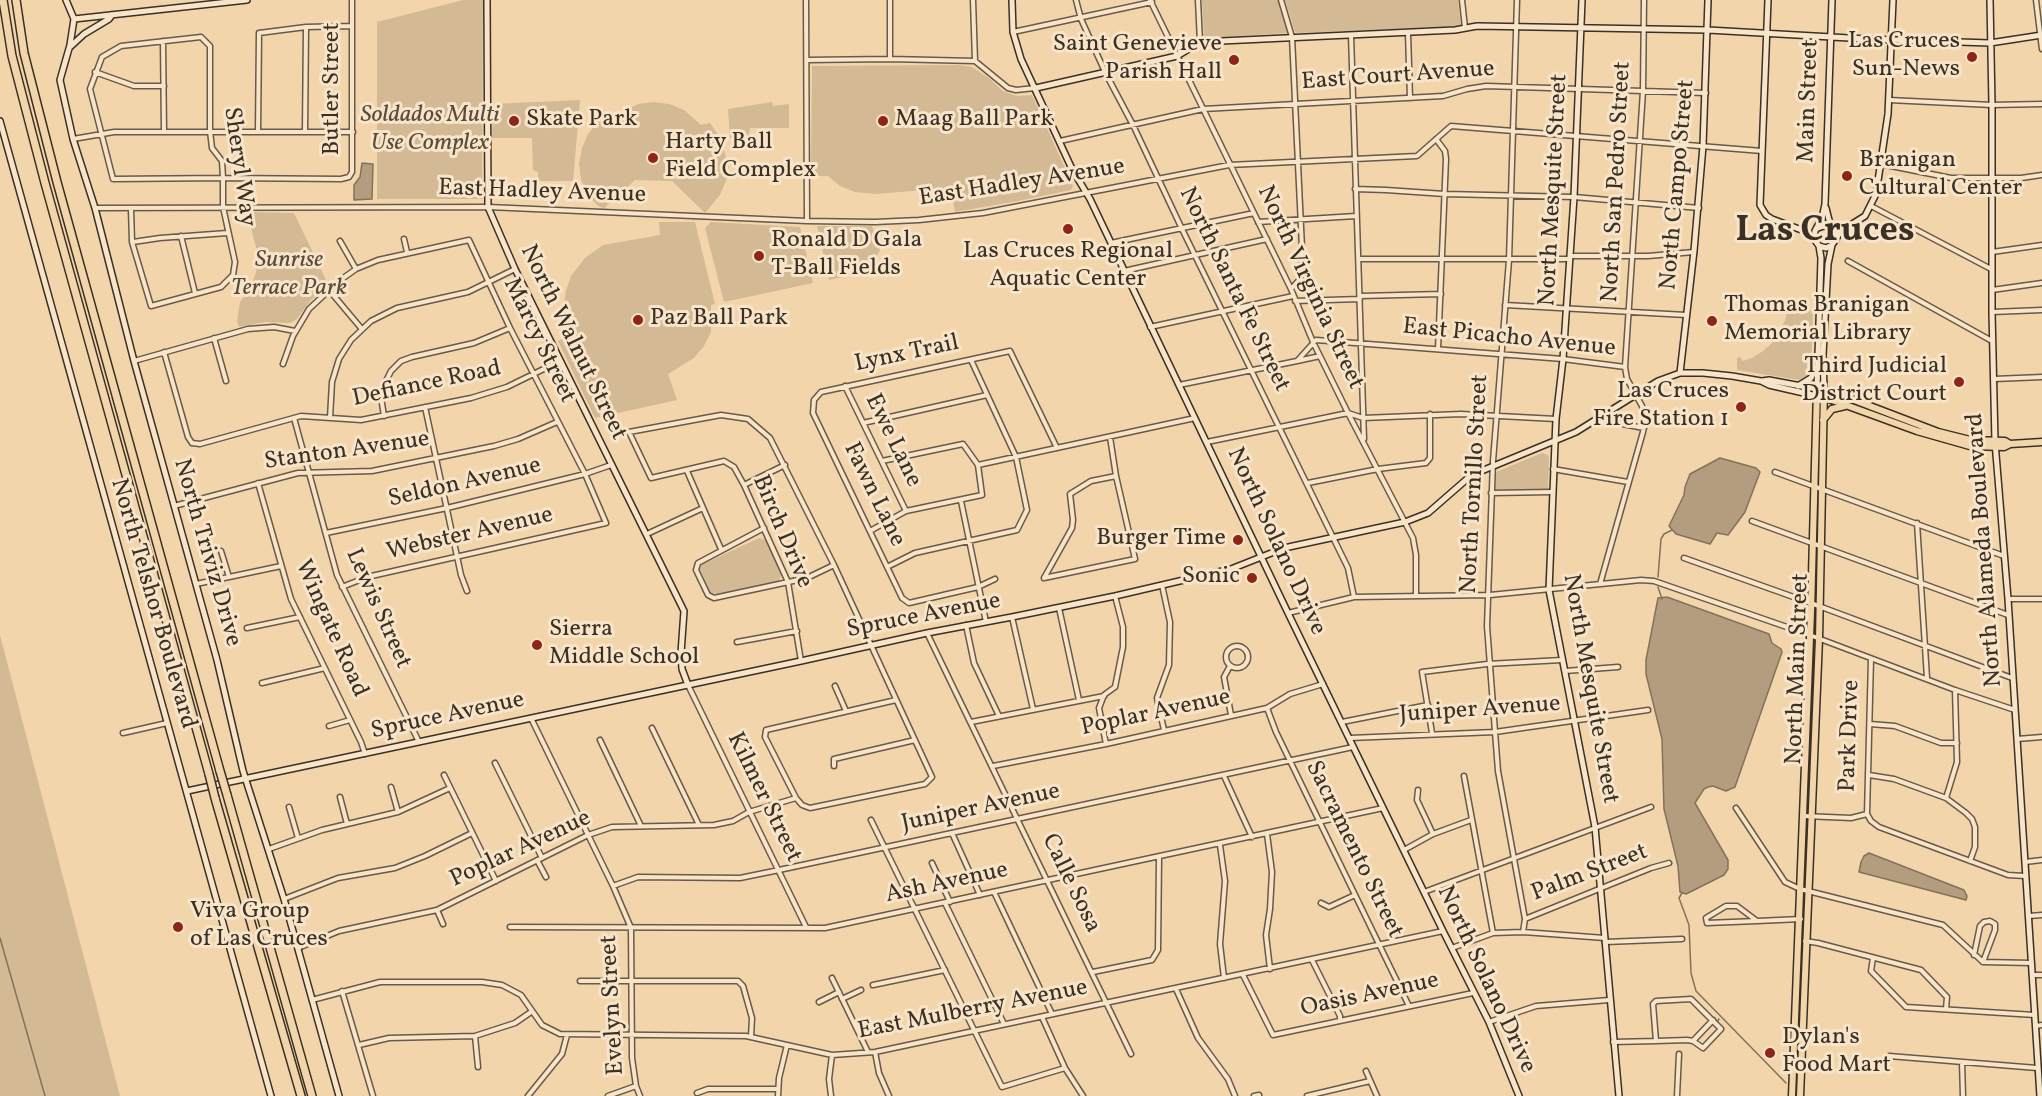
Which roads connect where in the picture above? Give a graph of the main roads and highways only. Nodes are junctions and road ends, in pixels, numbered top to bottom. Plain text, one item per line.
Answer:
1 (3, 1) edge
2 (17, 2) edge
3 (1820, 393) junction
4 (1851, 407) junction
5 (1824, 420) junction
6 (2042, 442) edge
7 (1995, 445) junction
8 (1818, 488) junction
9 (1817, 546) junction
10 (300, 1096) edge
11 (312, 1096) edge
12 (1792, 1096) edge
13 (1800, 1096) edge

1 - 10 highway, bridge
2 - 11 highway, bridge
3 - 4 main road
3 - 5 main road, North Main Street
3 - 7 main road
3 - 8 main road, North Main Street
4 - 5 main road
4 - 7 main road
5 - 8 main road, North Main Street
6 - 7 main road
8 - 9 main road, North Main Street
9 - 12 main road, North Main Street
9 - 13 main road, North Main Street

